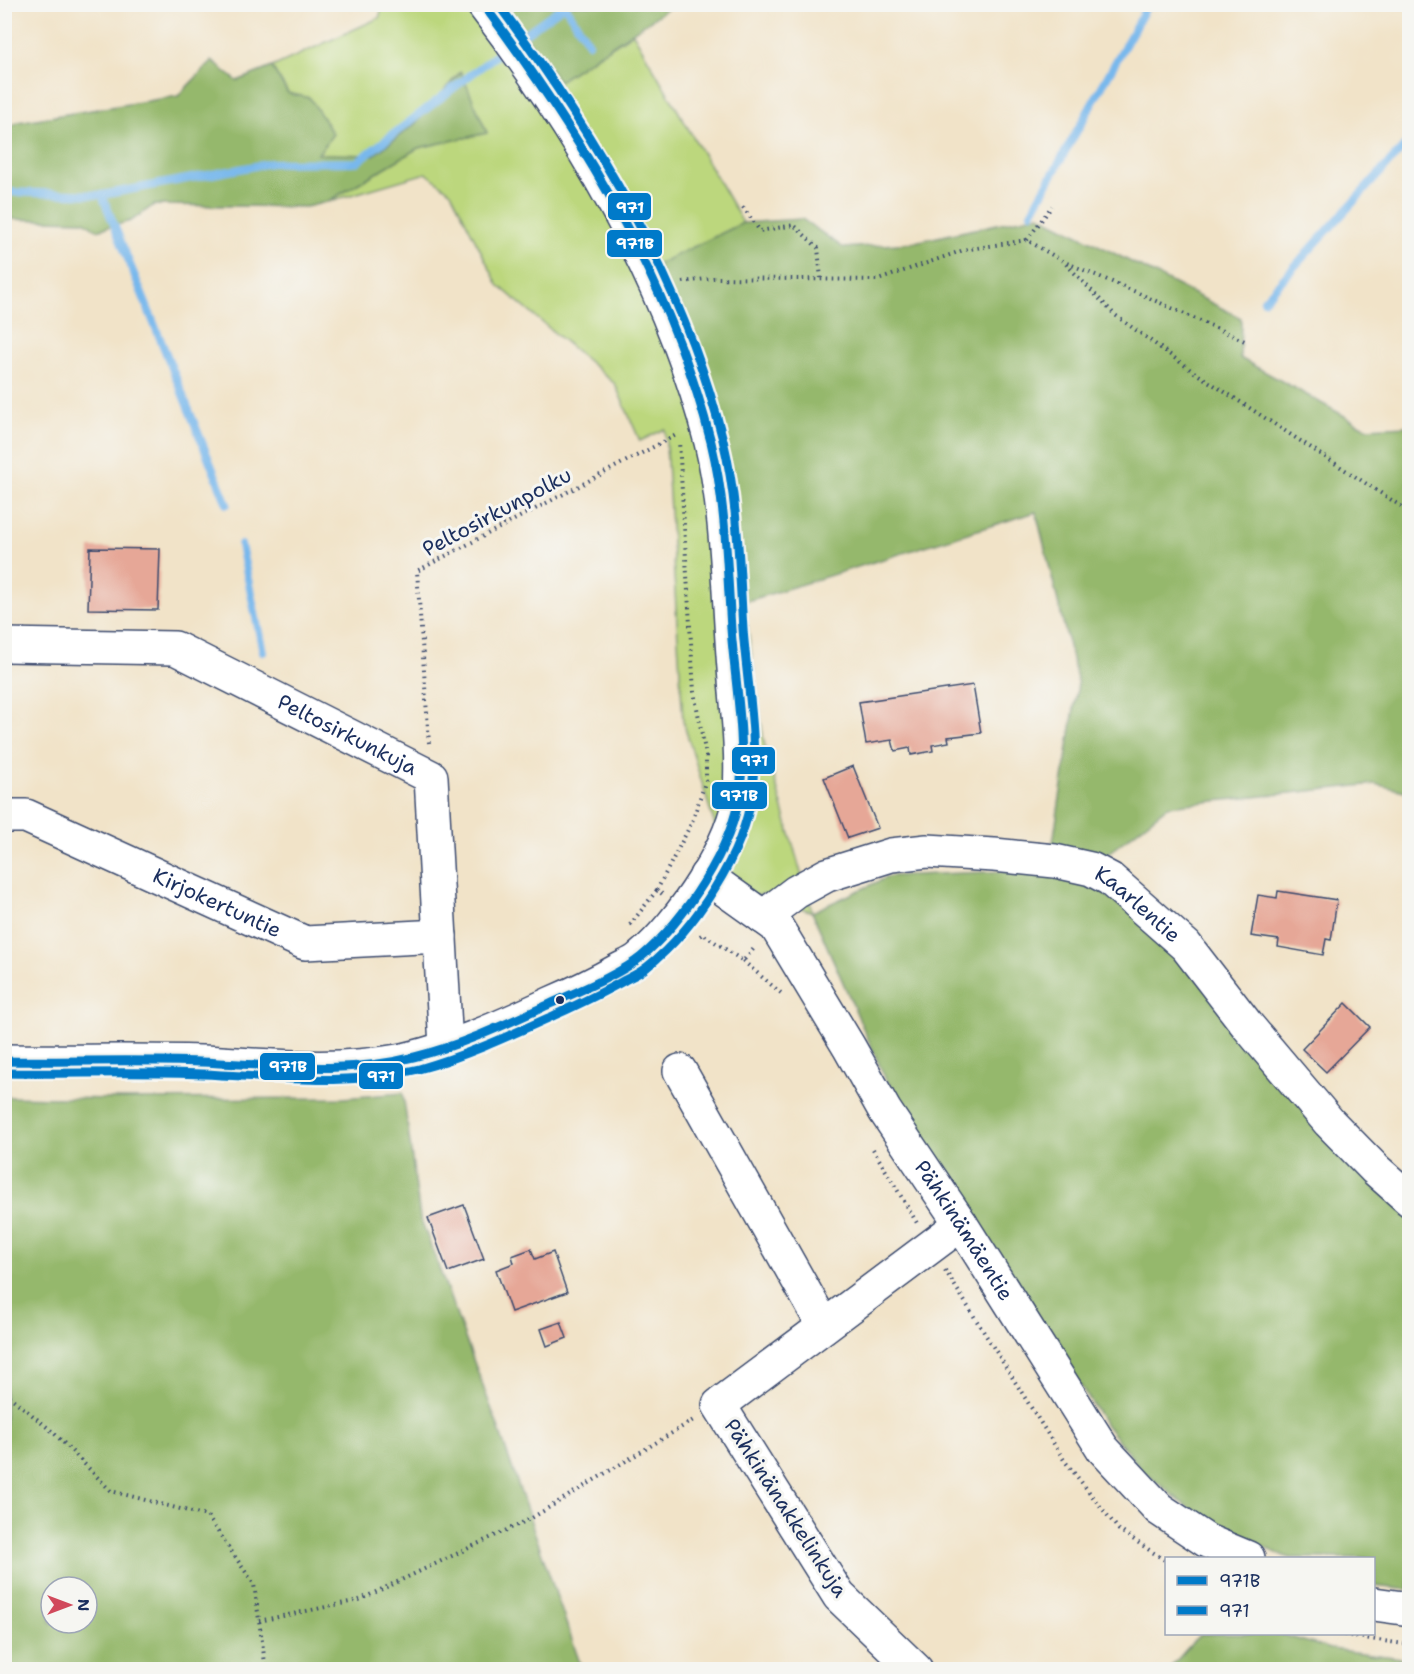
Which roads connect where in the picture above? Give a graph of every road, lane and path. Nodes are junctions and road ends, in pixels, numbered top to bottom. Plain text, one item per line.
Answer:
1 (491, 14) edge
2 (1052, 206) dead end
3 (743, 207) dead end
4 (1027, 240) junction
5 (1064, 262) junction
6 (821, 279) junction
7 (655, 286) junction
8 (1247, 342) dead end
9 (676, 423) dead end
10 (678, 435) junction
11 (1410, 512) edge
12 (4, 645) edge
13 (431, 777) junction
14 (4, 816) edge
15 (706, 876) junction
16 (657, 890) junction
17 (763, 917) junction
18 (693, 923) junction
19 (629, 927) dead end
20 (440, 936) junction
21 (446, 1047) junction
22 (4, 1061) edge
23 (680, 1071) dead end
24 (1410, 1200) edge
25 (961, 1224) junction
26 (824, 1326) junction
27 (4, 1392) edge
28 (719, 1405) junction
29 (1246, 1557) edge
30 (1375, 1604) edge
31 (1410, 1609) edge
32 (259, 1621) junction
33 (1345, 1635) edge
34 (1410, 1645) edge
35 (266, 1670) edge
36 (916, 1670) edge

1 - 7 street
2 - 4 path
3 - 6 path
4 - 5 path
4 - 6 path
5 - 8 path
5 - 11 path
6 - 7 path
7 - 15 street
9 - 10 path
10 - 13 path, Peltosirkunpolku
10 - 16 path
12 - 13 street, Peltosirkunkuja
13 - 20 street, Peltosirkunkuja
14 - 20 street, Kirjokertuntie
15 - 17 street, Pähkinämäentie
15 - 18 street
16 - 18 path
16 - 19 path
17 - 24 street, Kaarlentie
17 - 25 street, Pähkinämäentie
18 - 21 street
20 - 21 street, Peltosirkunkuja
21 - 22 street
23 - 26 street
25 - 26 street, Pähkinänakkelinkuja
25 - 29 street, Pähkinämäentie
26 - 28 street, Pähkinänakkelinkuja
27 - 32 path
28 - 32 path
28 - 36 street, Pähkinänakkelinkuja
30 - 31 street
32 - 35 path
33 - 34 path

